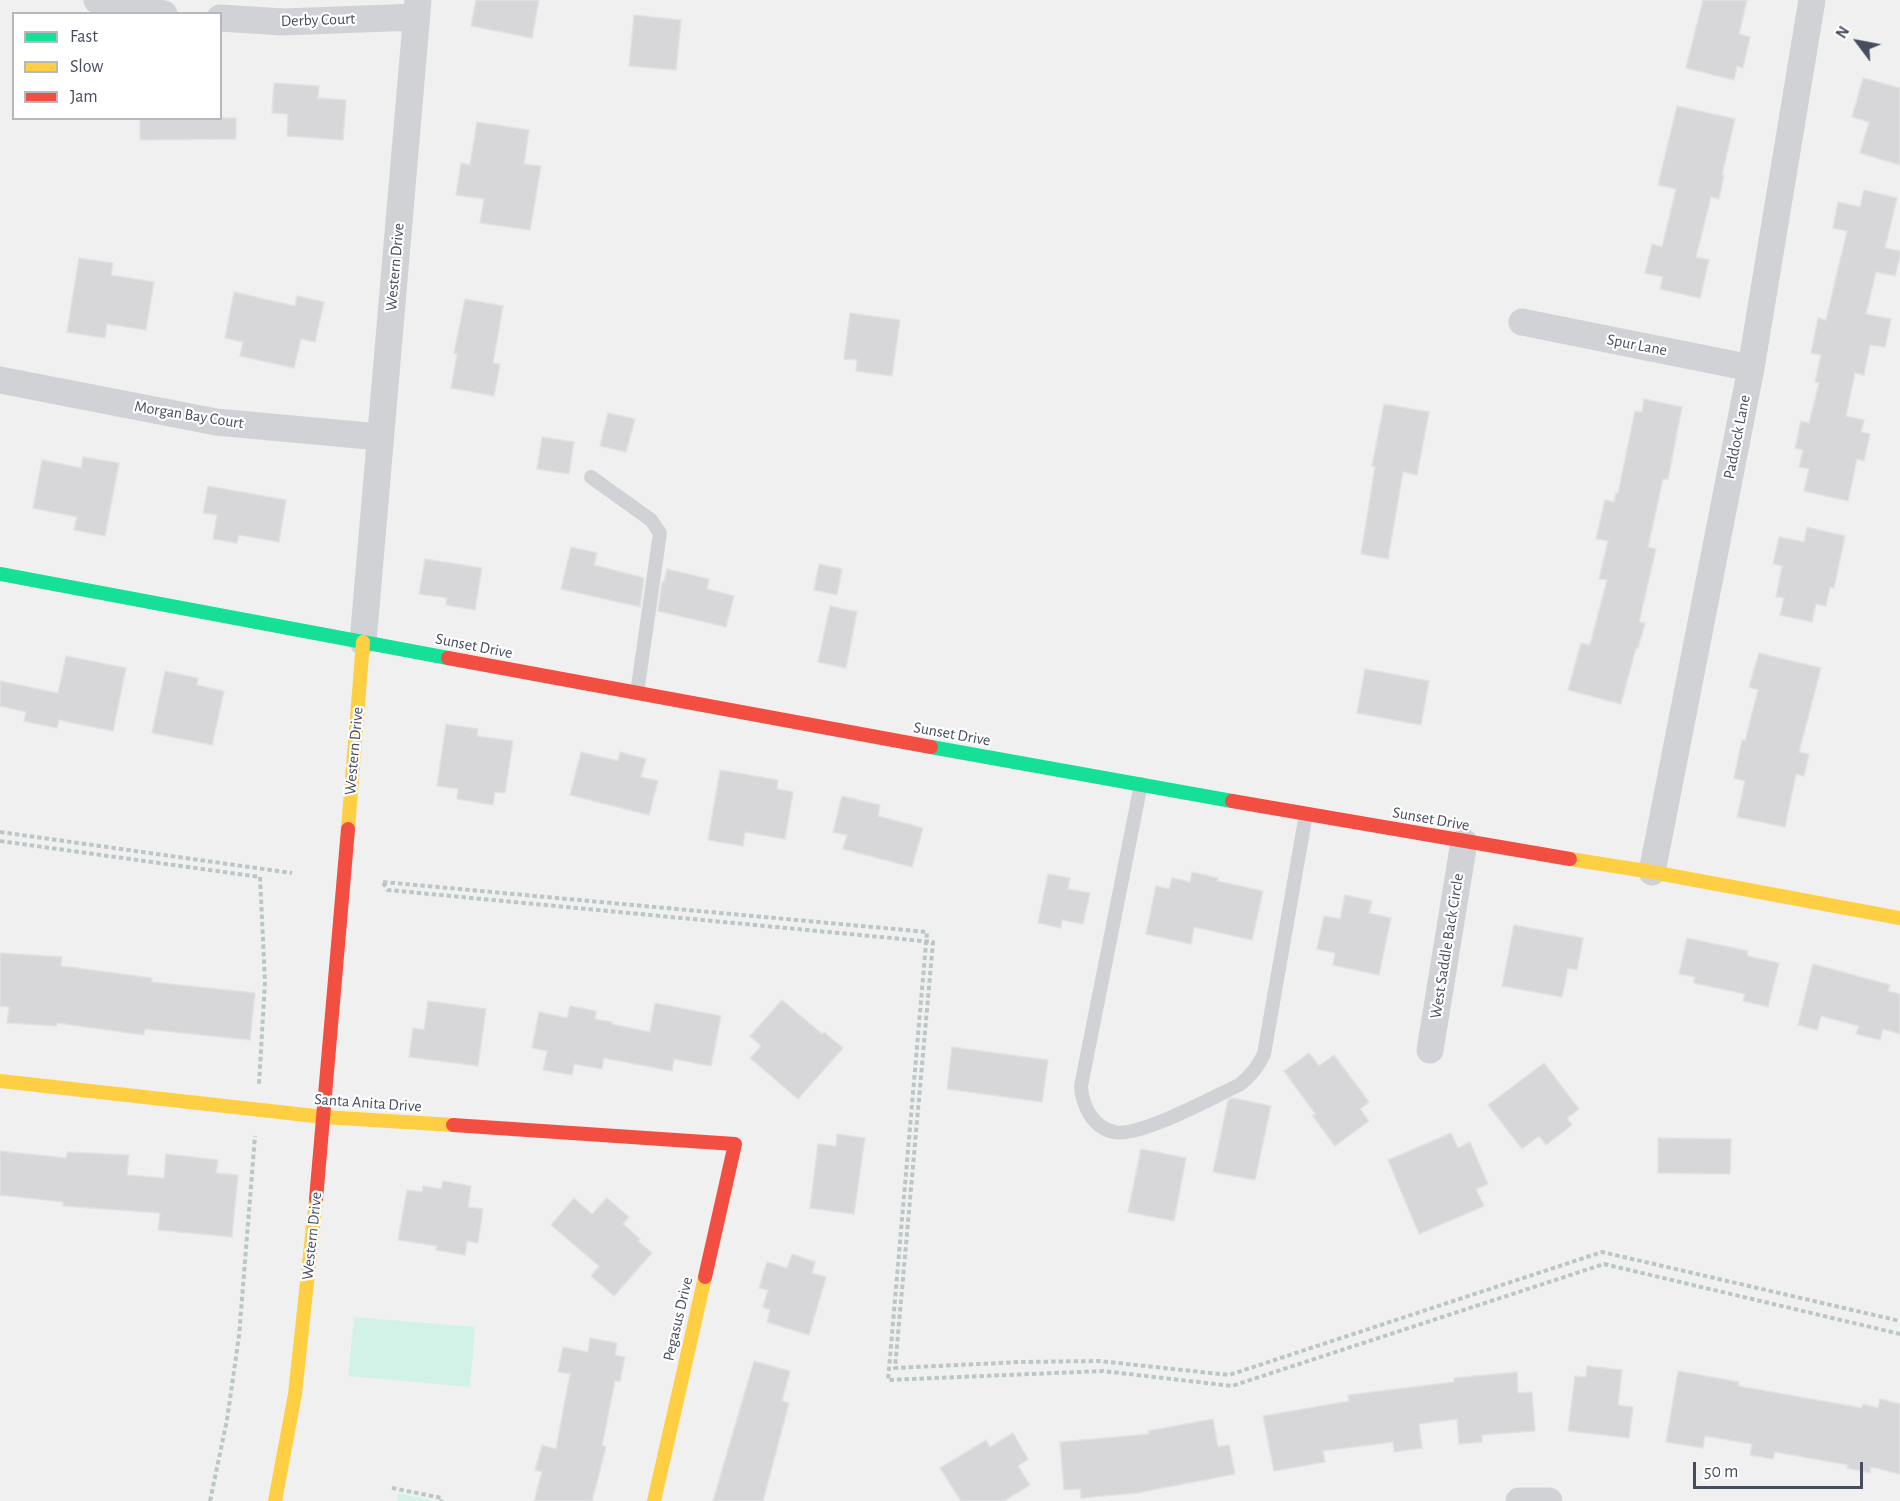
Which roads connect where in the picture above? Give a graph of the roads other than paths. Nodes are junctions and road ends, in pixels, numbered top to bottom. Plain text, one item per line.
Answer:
1 (97, 0) edge
2 (1812, 0) edge
3 (417, 8) edge
4 (154, 12) edge
5 (222, 18) edge
6 (1522, 322) dead end
7 (1751, 368) junction
8 (0, 380) edge
9 (380, 437) junction
10 (591, 477) dead end
11 (0, 574) edge
12 (363, 642) junction
13 (637, 693) junction
14 (1141, 784) junction
15 (1306, 814) junction
16 (1464, 842) junction
17 (1653, 872) junction
18 (1900, 918) edge
19 (1430, 1050) dead end
20 (0, 1081) edge
21 (324, 1117) junction
22 (735, 1144) joint
23 (275, 1501) edge
24 (654, 1501) edge
25 (1519, 1501) edge
26 (1549, 1501) edge

1 - 4 street
2 - 7 street, Paddock Lane
3 - 5 street, Derby Court
3 - 9 street, Western Drive
6 - 7 street, Spur Lane
7 - 17 street, Paddock Lane
8 - 9 street, Morgan Bay Court
9 - 12 street, Western Drive
10 - 13 lane
11 - 12 street, Sunset Drive
12 - 13 street, Sunset Drive
12 - 21 street, Western Drive
13 - 14 street, Sunset Drive
14 - 15 street, Sunset Drive
14 - 15 lane
15 - 16 street, Sunset Drive
16 - 17 street, Sunset Drive
16 - 19 street, West Saddle Back Circle
17 - 18 street, Sunset Drive
20 - 21 street, Santa Anita Drive
21 - 22 street, Santa Anita Drive
21 - 23 street, Western Drive
22 - 24 street, Pegasus Drive
25 - 26 street

